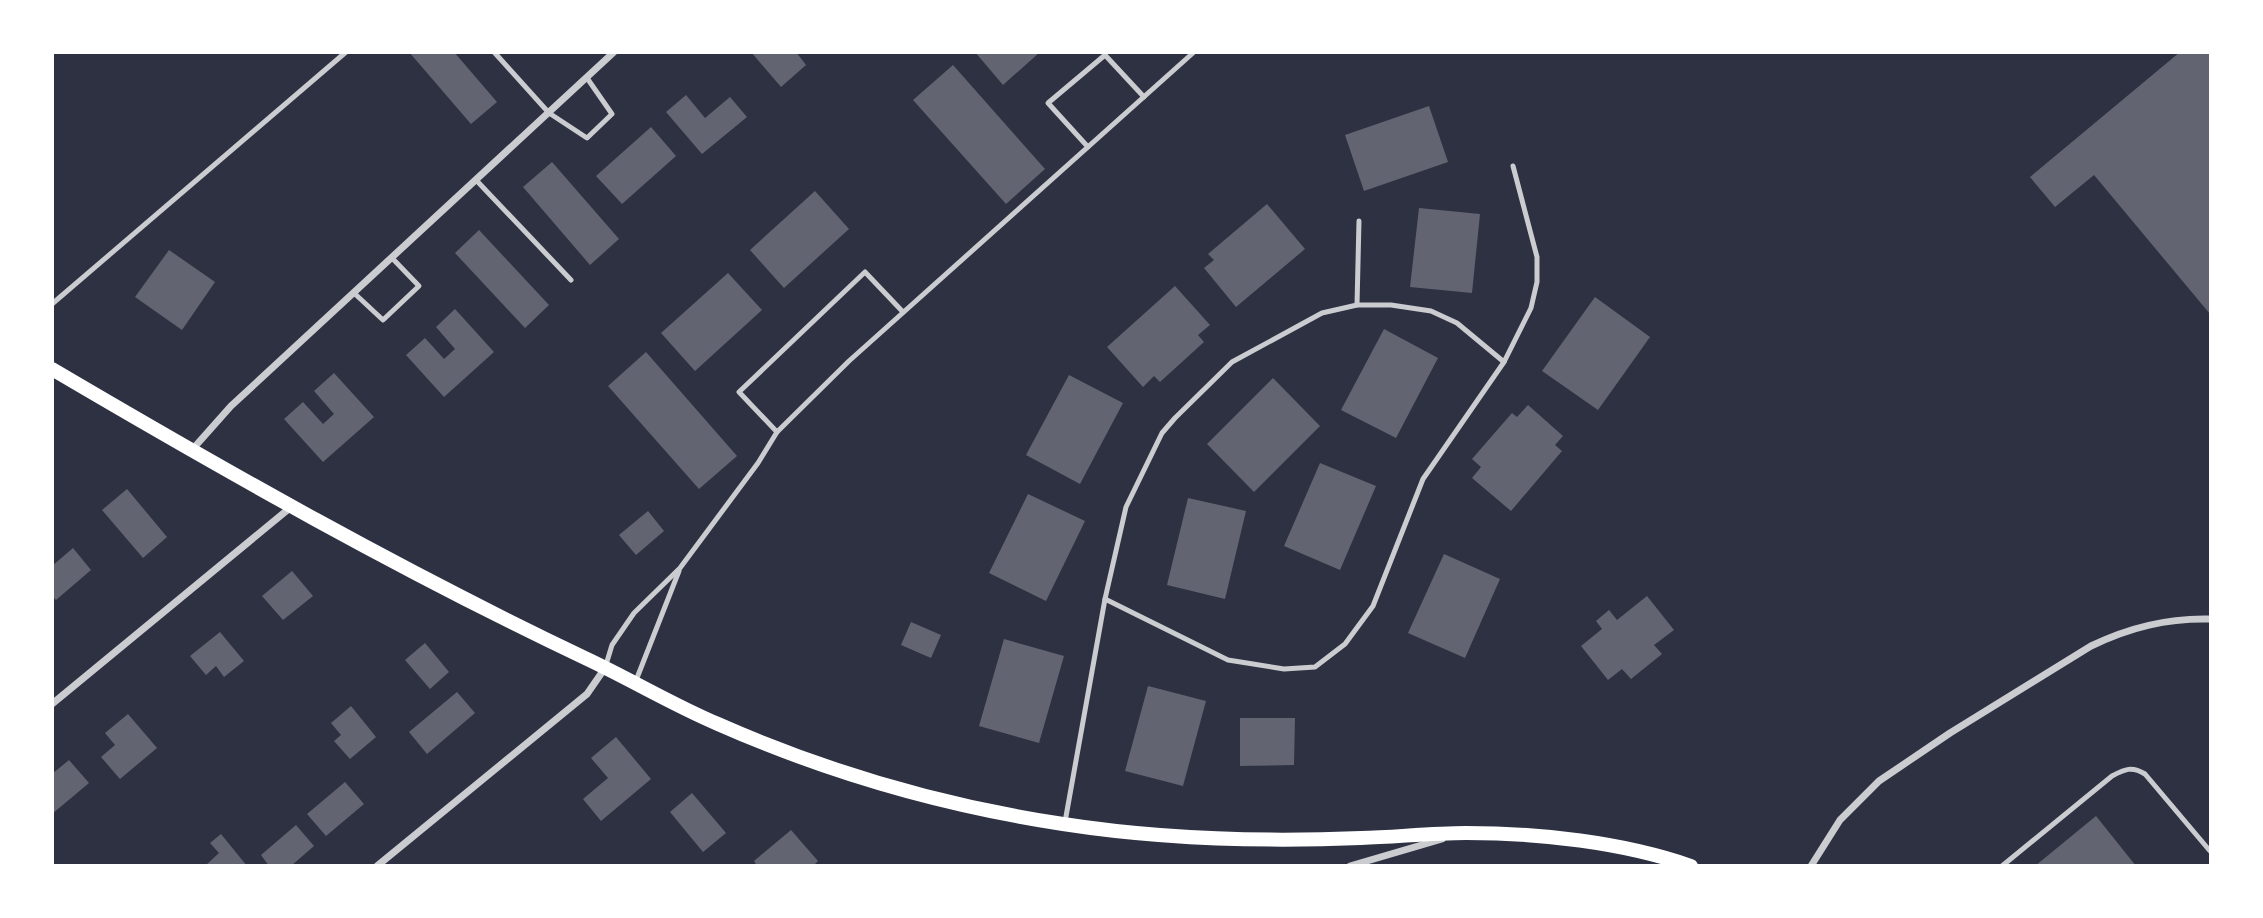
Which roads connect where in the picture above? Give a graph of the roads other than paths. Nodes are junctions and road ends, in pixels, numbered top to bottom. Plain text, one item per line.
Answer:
1 (346, 52) edge
2 (494, 52) edge
3 (614, 52) edge
4 (1194, 52) edge
5 (587, 78) junction
6 (1144, 97) junction
7 (549, 113) junction
8 (1088, 147) junction
9 (1513, 166) dead end
10 (476, 180) junction
11 (1359, 221) dead end
12 (392, 258) junction
13 (571, 280) dead end
14 (355, 293) junction
15 (52, 304) edge
16 (1357, 305) junction
17 (904, 312) junction
18 (1504, 362) junction
19 (52, 369) edge
20 (778, 432) junction
21 (190, 451) junction
22 (291, 507) junction
23 (680, 568) junction
24 (1105, 599) junction
25 (2210, 619) edge
26 (605, 668) junction
27 (635, 684) junction
28 (52, 704) edge
29 (1065, 825) junction
30 (1463, 833) junction
31 (2210, 851) edge
32 (377, 866) edge
33 (1350, 866) edge
34 (1691, 866) edge
35 (1811, 866) edge
36 (2002, 866) edge

1 - 15 lane
2 - 7 lane
3 - 5 street
4 - 6 lane
5 - 7 street
5 - 7 lane
6 - 8 lane
6 - 8 lane
7 - 10 street
8 - 17 lane
9 - 18 lane
10 - 12 street
10 - 13 lane
11 - 16 lane
12 - 14 street
12 - 14 lane
14 - 21 street
16 - 18 lane
16 - 24 lane
17 - 20 lane
17 - 20 lane
18 - 24 lane
19 - 21 main road
20 - 23 lane
21 - 22 main road
22 - 26 main road
22 - 28 street
23 - 26 lane
23 - 27 lane
24 - 29 lane
25 - 35 street
26 - 27 main road
26 - 32 street
27 - 29 main road
29 - 30 main road
30 - 33 street
30 - 34 main road
31 - 36 lane

